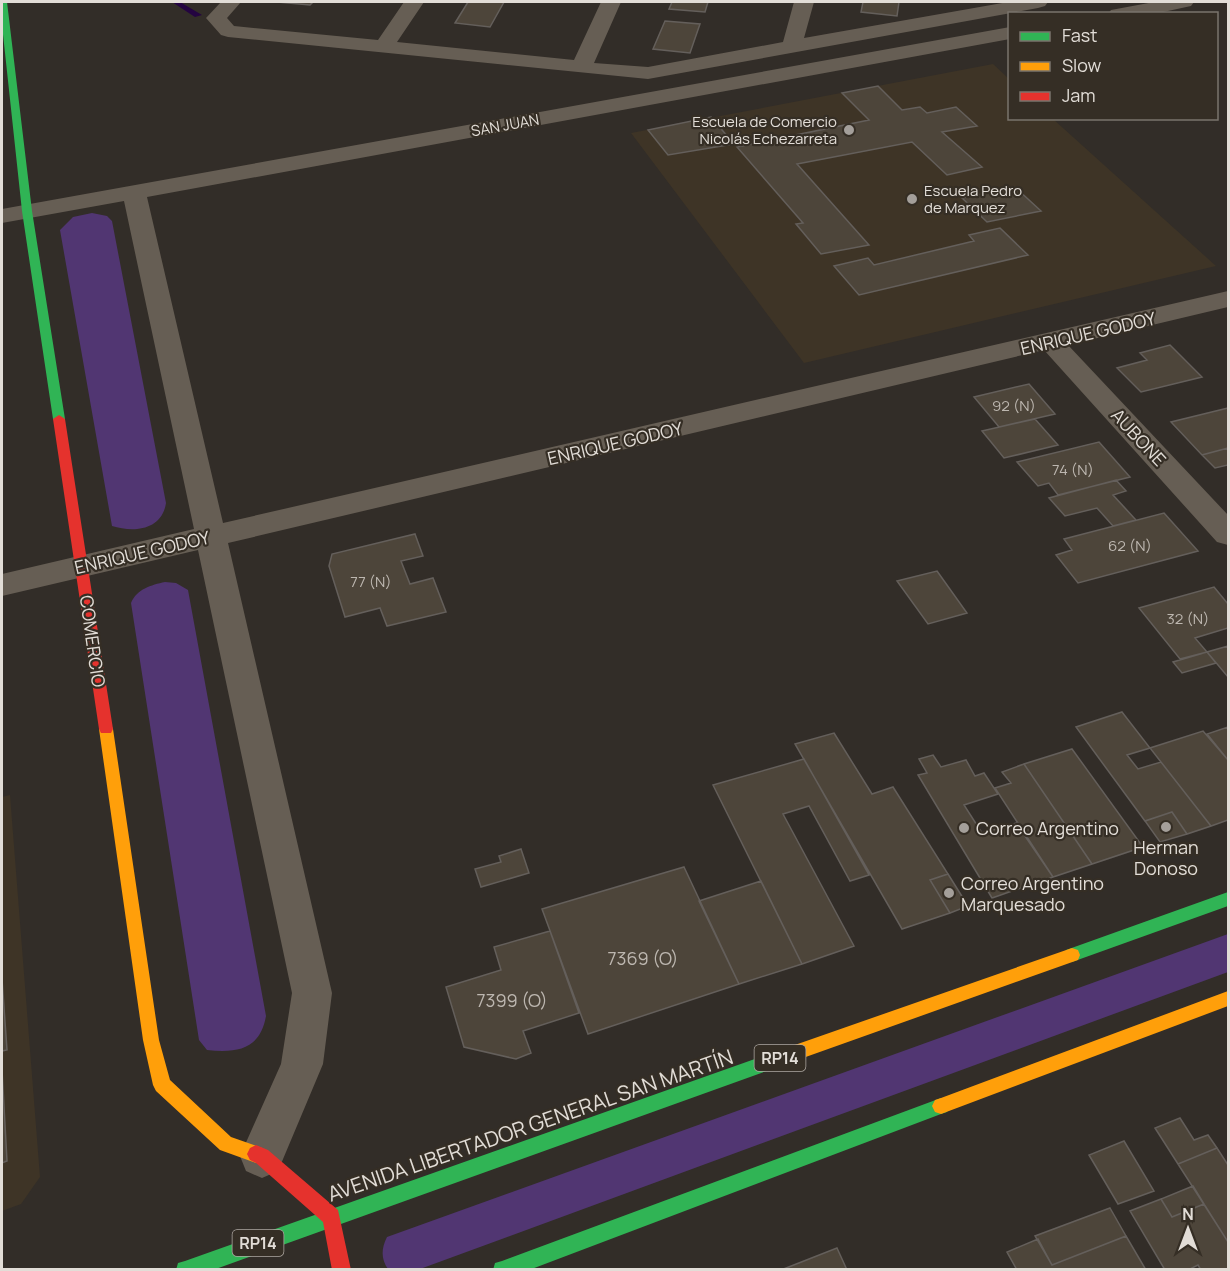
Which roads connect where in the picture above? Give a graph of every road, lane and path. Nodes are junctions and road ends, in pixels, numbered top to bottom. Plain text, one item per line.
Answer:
1 (3, 2) edge
2 (231, 2) edge
3 (414, 2) edge
4 (611, 2) edge
5 (804, 2) edge
6 (1038, 2) edge
7 (1184, 2) edge
8 (1000, 5) edge
9 (1129, 12) edge
10 (1008, 33) edge
11 (792, 46) junction
12 (384, 47) junction
13 (580, 67) junction
14 (134, 192) junction
15 (27, 211) junction
16 (2, 216) edge
17 (1228, 299) edge
18 (1050, 342) junction
19 (1228, 534) edge
20 (212, 536) junction
21 (82, 566) junction
22 (2, 585) edge
23 (1228, 899) edge
24 (1228, 999) edge
25 (262, 1156) junction
26 (331, 1217) junction
27 (185, 1269) edge
28 (342, 1269) edge
29 (502, 1269) edge

1 - 15 street, COMERCIO
2 - 12 street
3 - 12 street
4 - 13 street
5 - 11 street
6 - 8 street
7 - 9 street
8 - 11 street
10 - 14 street, SAN JUAN
11 - 13 street
12 - 13 street
14 - 15 street, SAN JUAN
14 - 20 street
15 - 16 street, SAN JUAN
15 - 21 street, COMERCIO
17 - 18 street, ENRIQUE GODOY
18 - 19 street, AUBONE
18 - 20 street, ENRIQUE GODOY
20 - 21 street, ENRIQUE GODOY
20 - 25 street
21 - 22 street, ENRIQUE GODOY
21 - 25 street, COMERCIO
23 - 26 street, AVENIDA LIBERTADOR GENERAL SAN MARTÍN / RP14
24 - 29 street
25 - 26 street, COMERCIO
26 - 27 street, AVENIDA LIBERTADOR GENERAL SAN MARTÍN / RP14
26 - 28 street

